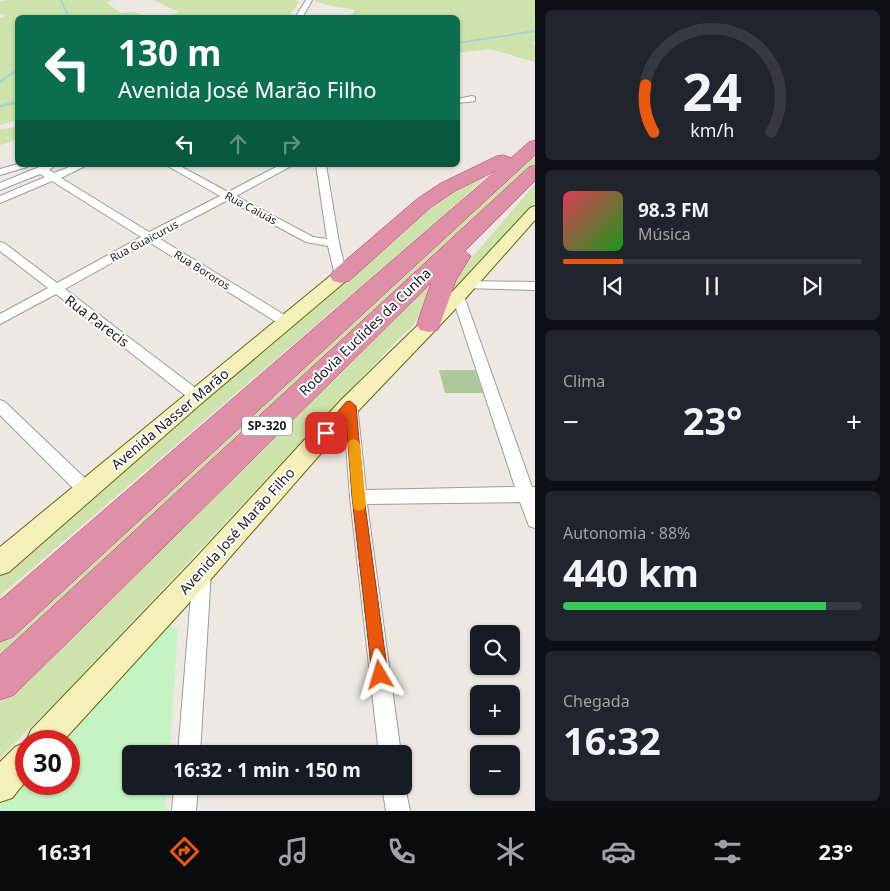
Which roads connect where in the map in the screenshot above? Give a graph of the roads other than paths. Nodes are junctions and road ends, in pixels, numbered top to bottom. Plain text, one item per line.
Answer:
1 (308, 0) edge
2 (300, 15) edge
3 (472, 99) dead end
4 (460, 101) edge
5 (535, 144) edge
6 (17, 167) edge
7 (47, 167) edge
8 (77, 167) edge
9 (175, 167) edge
10 (282, 167) edge
11 (321, 167) edge
12 (535, 171) edge
13 (0, 172) edge
14 (54, 177) junction
15 (0, 187) edge
16 (229, 197) junction
17 (0, 200) edge
18 (504, 200) junction
19 (535, 211) edge
20 (149, 237) junction
21 (333, 243) junction
22 (0, 244) edge
23 (341, 276) junction
24 (535, 286) edge
25 (57, 290) junction
26 (462, 290) junction
27 (0, 320) edge
28 (286, 322) junction
29 (429, 324) junction
30 (196, 396) junction
31 (0, 406) edge
32 (350, 406) junction
33 (86, 490) junction
34 (531, 494) edge
35 (358, 497) junction
36 (535, 520) edge
37 (0, 563) edge
38 (202, 570) junction
39 (0, 624) edge
40 (0, 681) edge
41 (52, 730) edge
42 (190, 745) edge
43 (389, 745) edge
44 (15, 770) edge
45 (0, 786) edge
46 (185, 795) edge
47 (395, 795) edge
48 (184, 811) edge
49 (398, 811) edge

1 - 2 street
3 - 4 street
5 - 23 highway
5 - 39 highway, Rodovia Euclides da Cunha / SP-320
6 - 13 street
7 - 14 street, Rua Bororos
7 - 15 street
8 - 14 street
9 - 16 street, Rua Caiuás
10 - 16 street, Rua Guaicurus
11 - 21 street
12 - 18 highway, Rodovia Euclides da Cunha / SP-320
14 - 17 street
14 - 20 street, Rua Bororos
16 - 20 street, Rua Guaicurus
16 - 21 street, Rua Caiuás
18 - 29 highway
18 - 40 highway, Rodovia Euclides da Cunha / SP-320
19 - 26 main road, Avenida José Marão Filho
20 - 25 street, Rua Guaicurus
20 - 28 street, Rua Bororos
21 - 23 street
22 - 25 street, Rua Parecis
23 - 28 main road, Avenida Nasser Marão
24 - 26 street
25 - 27 street, Rua Guaicurus
25 - 30 street, Rua Parecis
26 - 29 main road, Avenida José Marão Filho
26 - 34 street
28 - 30 main road, Avenida Nasser Marão
29 - 32 main road, Avenida José Marão Filho
30 - 33 main road, Avenida Nasser Marão
31 - 33 street
32 - 35 street
32 - 38 main road, Avenida José Marão Filho
33 - 37 main road, Avenida Nasser Marão
34 - 35 street
34 - 36 street
35 - 43 street
38 - 41 main road, Avenida José Marão Filho
38 - 42 street
44 - 45 main road
46 - 48 street
47 - 49 street

